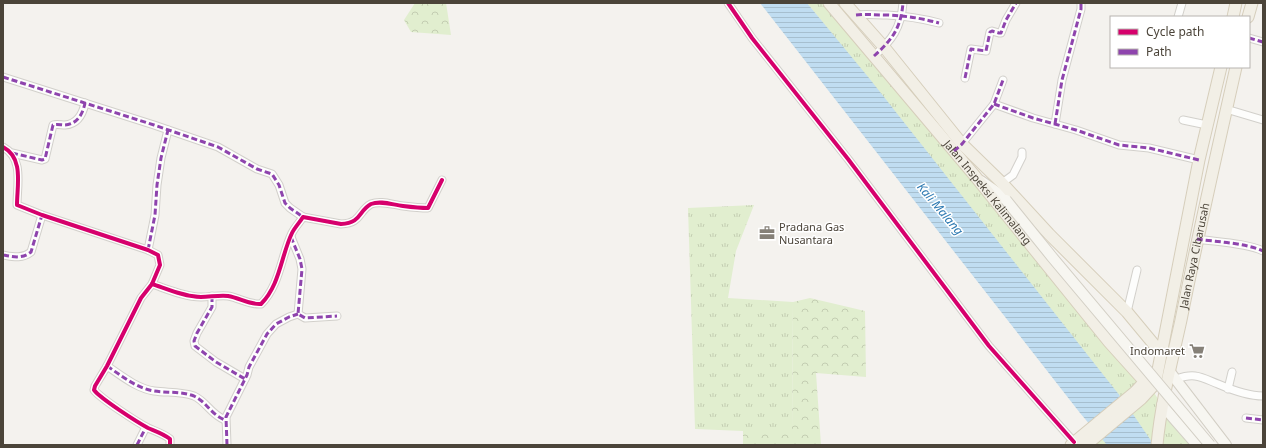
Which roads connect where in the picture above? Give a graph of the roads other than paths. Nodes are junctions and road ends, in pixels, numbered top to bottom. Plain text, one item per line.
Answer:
1 (728, 3) edge
2 (829, 3) edge
3 (846, 3) edge
4 (903, 3) edge
5 (1016, 3) edge
6 (1081, 3) edge
7 (1182, 3) edge
8 (1236, 3) edge
9 (1252, 3) edge
10 (856, 15) junction
11 (902, 15) junction
12 (1178, 16) edge
13 (1233, 16) edge
14 (1248, 16) edge
15 (939, 23) dead end
16 (1250, 38) edge
17 (1263, 42) edge
18 (884, 47) junction
19 (874, 56) junction
20 (1221, 68) edge
21 (1236, 68) edge
22 (3, 76) edge
23 (965, 78) dead end
24 (1003, 80) dead end
25 (85, 103) junction
26 (994, 104) junction
27 (1226, 109) junction
28 (1183, 120) dead end
29 (1263, 120) edge
30 (1055, 124) junction
31 (1207, 125) junction
32 (168, 130) junction
33 (3, 147) edge
34 (958, 148) junction
35 (1022, 152) dead end
36 (12, 153) junction
37 (1199, 160) junction
38 (989, 170) junction
39 (975, 176) junction
40 (442, 180) dead end
41 (1002, 182) junction
42 (1005, 198) junction
43 (42, 215) junction
44 (303, 217) junction
45 (290, 237) junction
46 (1197, 239) junction
47 (148, 250) junction
48 (1263, 251) edge
49 (3, 255) edge
50 (1137, 270) dead end
51 (152, 284) junction
52 (212, 296) junction
53 (1127, 312) junction
54 (298, 314) junction
55 (338, 316) dead end
56 (1160, 357) junction
57 (107, 366) junction
58 (1232, 372) dead end
59 (1173, 375) junction
60 (245, 379) junction
61 (1145, 382) junction
62 (1228, 389) junction
63 (1138, 395) junction
64 (1263, 396) edge
65 (1162, 405) junction
66 (1246, 418) dead end
67 (225, 420) junction
68 (1263, 420) edge
69 (146, 427) junction
70 (1088, 439) edge
71 (1072, 443) edge
72 (137, 445) edge
73 (170, 445) edge
74 (227, 445) edge
75 (1158, 445) edge
76 (1197, 445) edge
77 (1210, 445) edge
78 (1226, 445) edge

1 - 71 street
2 - 19 main road, Jalan Inspeksi Kalimalang
3 - 10 main road, Jalan Inspeksi Kalimalang
4 - 11 street
5 - 23 street
6 - 30 street
7 - 12 street
8 - 13 main road
9 - 14 main road
10 - 11 street
10 - 18 main road, Jalan Inspeksi Kalimalang
11 - 15 street
11 - 18 street
16 - 17 street
18 - 19 street
18 - 34 main road, Jalan Inspeksi Kalimalang
19 - 34 main road, Jalan Inspeksi Kalimalang
20 - 31 main road, Jalan Raya Cibarusah
21 - 27 main road, Jalan Raya Cibarusah
22 - 25 street
24 - 26 street
25 - 32 street
25 - 36 street
26 - 30 street
26 - 34 street
27 - 29 street
27 - 46 main road, Jalan Raya Cibarusah
28 - 31 street
30 - 37 street
31 - 37 main road, Jalan Raya Cibarusah
32 - 44 street
32 - 47 street
33 - 36 street
34 - 38 main road, Jalan Inspeksi Kalimalang
34 - 39 main road, Jalan Inspeksi Kalimalang
35 - 41 street
36 - 43 street
37 - 56 main road, Jalan Raya Cibarusah
38 - 41 main road, Jalan Inspeksi Kalimalang
38 - 42 main road
39 - 42 main road
39 - 61 main road, Jalan Inspeksi Kalimalang
40 - 44 street
41 - 53 main road, Jalan Inspeksi Kalimalang
42 - 77 main road, bridge
43 - 47 street
43 - 49 street
44 - 45 street
45 - 52 street
45 - 54 street
46 - 48 street
46 - 59 main road, Jalan Raya Cibarusah
47 - 51 street
50 - 53 street
51 - 52 street
51 - 57 street
52 - 60 street
53 - 56 main road, Jalan Inspeksi Kalimalang
54 - 55 street
54 - 60 street
56 - 61 main road, Jalan Raya Cibarusah
56 - 63 main road, Jalan Raya Cibarusah
57 - 67 street
57 - 69 street
58 - 62 street
59 - 62 street
59 - 65 main road, Jalan Raya Cibarusah
59 - 78 main road
60 - 67 street
61 - 63 main road, Jalan Raya Cibarusah
62 - 64 street
63 - 70 main road, Jalan Raya Cibarusah
65 - 75 main road, Jalan Raya Cibarusah
65 - 76 main road
66 - 68 street
67 - 74 street
69 - 72 street
69 - 73 street
70 - 71 main road, Jalan Raya Cibarusah

